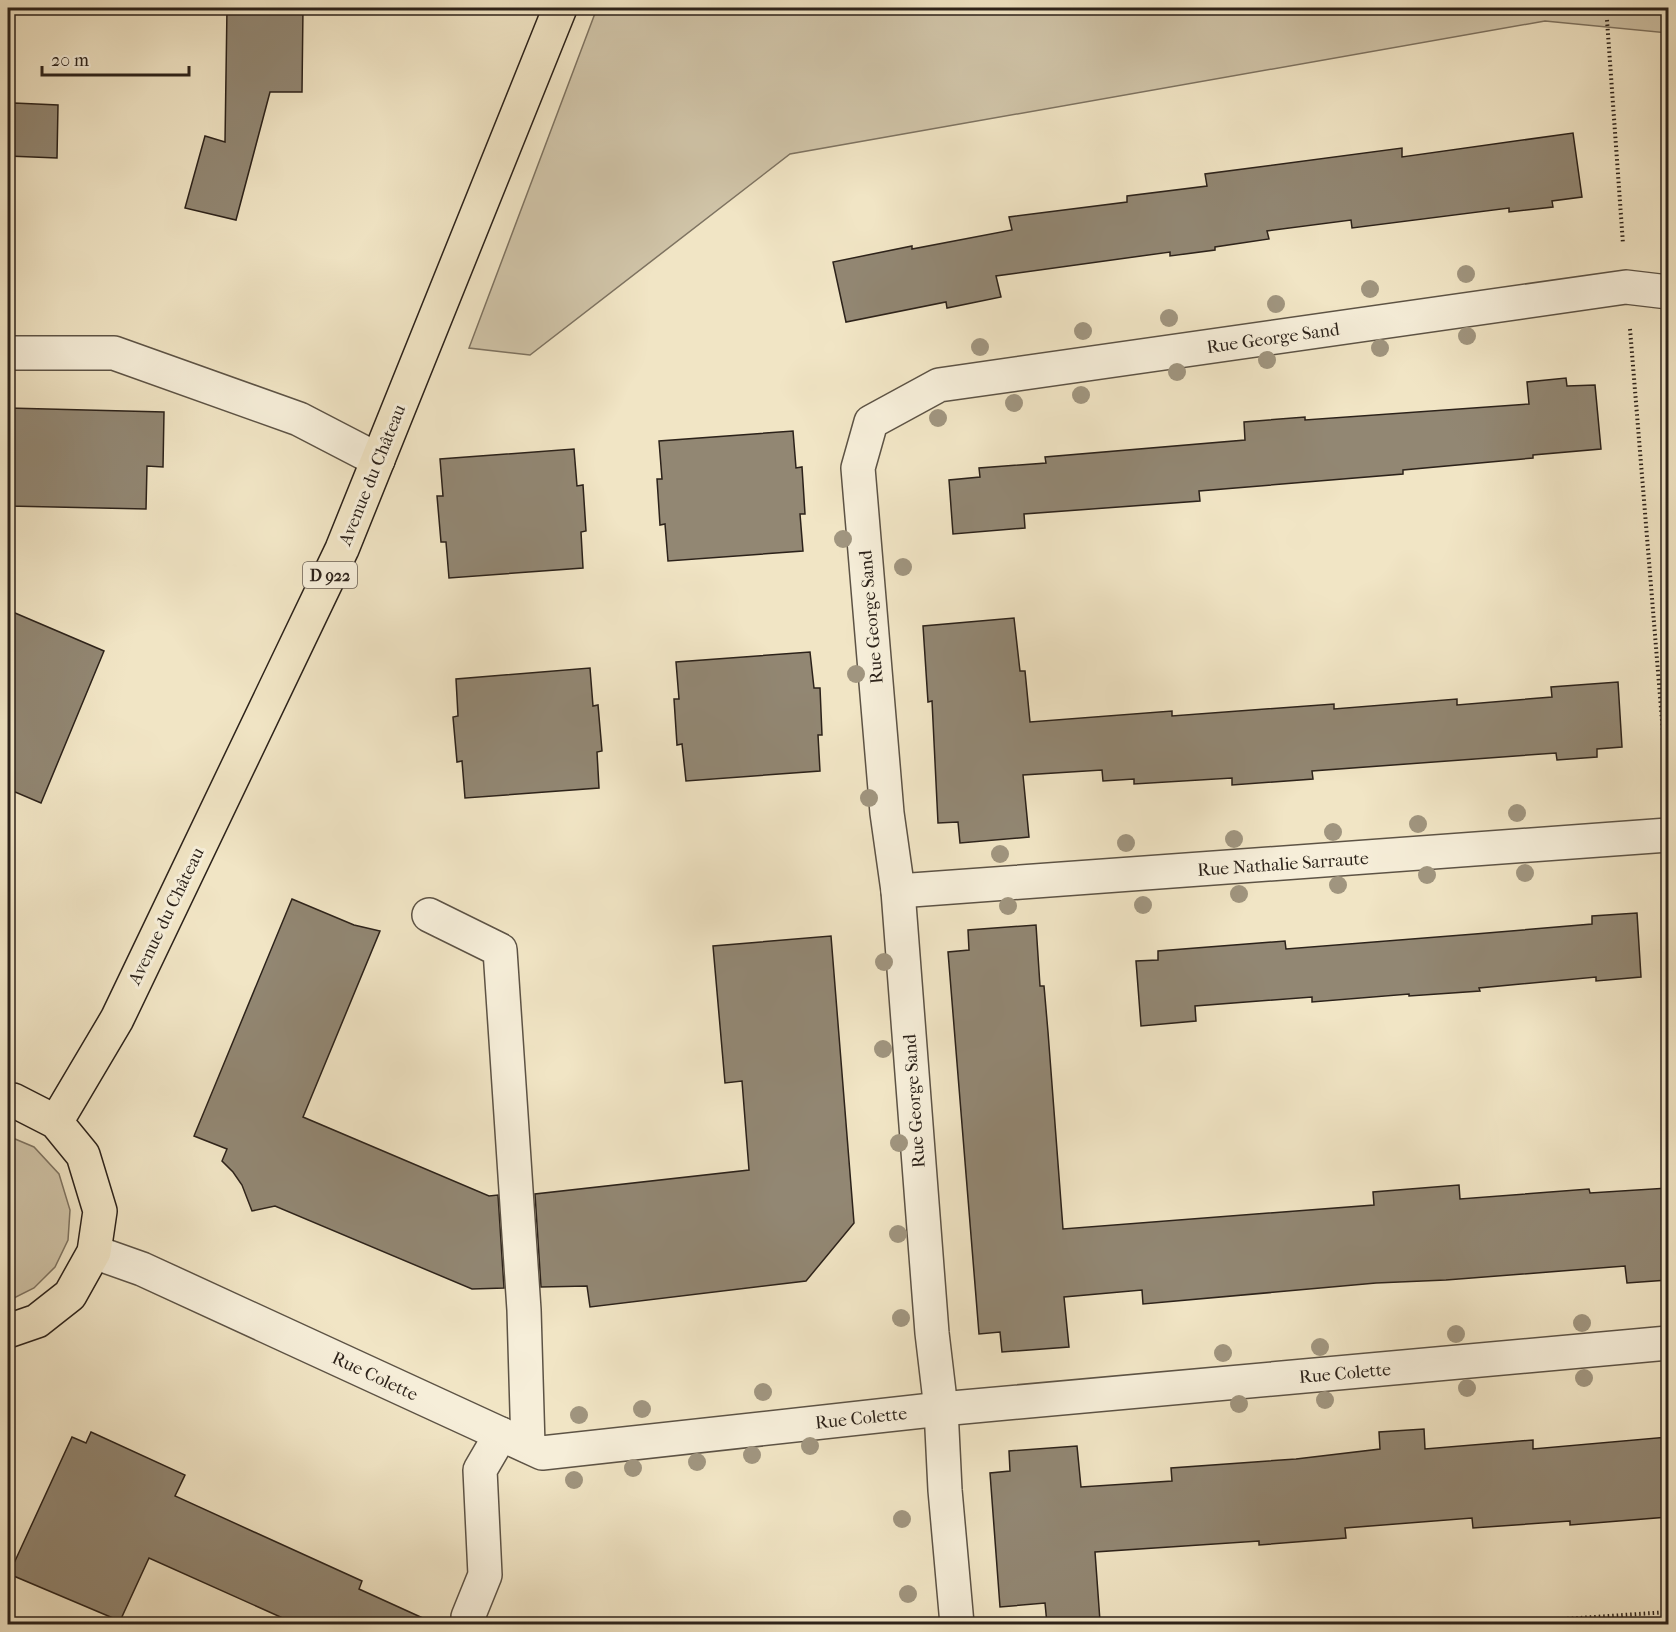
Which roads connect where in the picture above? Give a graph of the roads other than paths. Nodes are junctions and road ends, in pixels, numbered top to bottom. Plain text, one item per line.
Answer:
1 (560, 8) edge
2 (1668, 292) edge
3 (8, 354) edge
4 (378, 460) junction
5 (1668, 835) edge
6 (897, 891) junction
7 (429, 915) dead end
8 (8, 1100) edge
9 (56, 1122) junction
10 (94, 1252) junction
11 (8, 1331) edge
12 (1668, 1343) edge
13 (941, 1409) junction
14 (515, 1440) junction
15 (468, 1624) edge
16 (957, 1624) edge

1 - 4 main road, Avenue du Château / D 922
2 - 6 street, Rue George Sand
3 - 4 street
4 - 9 main road, Avenue du Château / D 922
5 - 6 street, Rue Nathalie Sarraute
6 - 13 street, Rue George Sand
7 - 14 street
8 - 9 main road
9 - 10 main road
10 - 11 main road
10 - 14 street, Rue Colette
12 - 13 street, Rue Colette
13 - 14 street, Rue Colette
13 - 16 street, Rue George Sand
14 - 15 street

